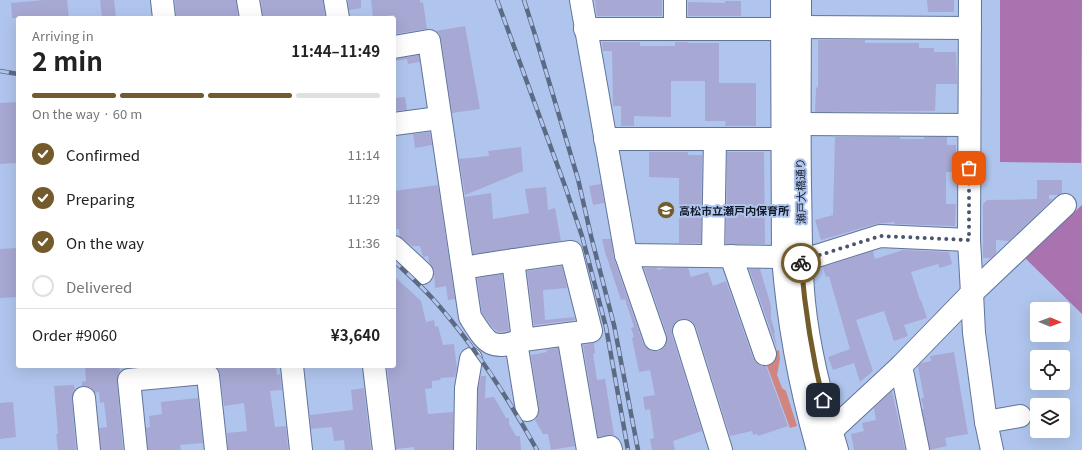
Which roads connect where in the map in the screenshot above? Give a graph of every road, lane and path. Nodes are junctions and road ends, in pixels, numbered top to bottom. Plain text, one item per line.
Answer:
1 (162, 0) edge
2 (248, 0) edge
3 (335, 0) edge
4 (581, 0) edge
5 (675, 0) edge
6 (782, 0) edge
7 (800, 0) edge
8 (970, 0) edge
9 (164, 16) edge
10 (250, 16) edge
11 (338, 16) edge
12 (791, 28) junction
13 (970, 28) junction
14 (585, 29) junction
15 (675, 29) junction
16 (396, 46) edge
17 (439, 118) junction
18 (396, 124) edge
19 (799, 124) junction
20 (969, 125) junction
21 (605, 138) junction
22 (715, 138) junction
23 (783, 139) junction
24 (1065, 205) dead end
25 (969, 240) junction
26 (396, 249) edge
27 (626, 255) junction
28 (722, 256) junction
29 (792, 259) junction
30 (513, 260) junction
31 (463, 268) junction
32 (422, 273) dead end
33 (972, 293) junction
34 (684, 331) dead end
35 (568, 334) junction
36 (655, 339) dead end
37 (520, 341) junction
38 (764, 354) dead end
39 (471, 359) dead end
40 (901, 366) junction
41 (292, 368) edge
42 (374, 368) edge
43 (203, 369) edge
44 (84, 398) dead end
45 (527, 410) dead end
46 (1020, 416) dead end
47 (986, 422) junction
48 (822, 445) edge
49 (89, 450) edge
50 (136, 450) edge
51 (216, 450) edge
52 (301, 450) edge
53 (384, 450) edge
54 (465, 450) edge
55 (588, 450) edge
56 (597, 450) edge
57 (611, 450) edge
58 (721, 450) edge
59 (918, 450) edge
60 (992, 450) edge

1 - 9 street
2 - 10 street
3 - 11 street
4 - 14 street
5 - 15 street
6 - 12 street, 瀬戸大橋通り
7 - 12 street, 瀬戸大橋通り
8 - 13 street
12 - 13 street
12 - 15 street
12 - 19 street, 瀬戸大橋通り
12 - 23 street, 瀬戸大橋通り
13 - 20 street
14 - 15 street
14 - 21 street
16 - 17 street
17 - 18 street
17 - 31 street
19 - 20 street
19 - 29 street, 瀬戸大橋通り
20 - 25 street
21 - 22 street
21 - 27 street
22 - 23 street
22 - 28 street
23 - 29 street, 瀬戸大橋通り
24 - 33 street
25 - 29 street
25 - 33 street
26 - 32 street
27 - 28 street
27 - 36 street
28 - 29 street
28 - 38 street
29 - 48 street, 瀬戸大橋通り
30 - 31 street
30 - 35 street
30 - 37 street
31 - 37 street
33 - 40 street
33 - 47 street
34 - 58 street
35 - 37 street
35 - 55 street
37 - 45 street
39 - 54 street
40 - 48 street
40 - 59 street
41 - 52 street
42 - 53 street
43 - 50 street
43 - 51 street
44 - 49 street
46 - 47 street
47 - 60 street
56 - 57 street

